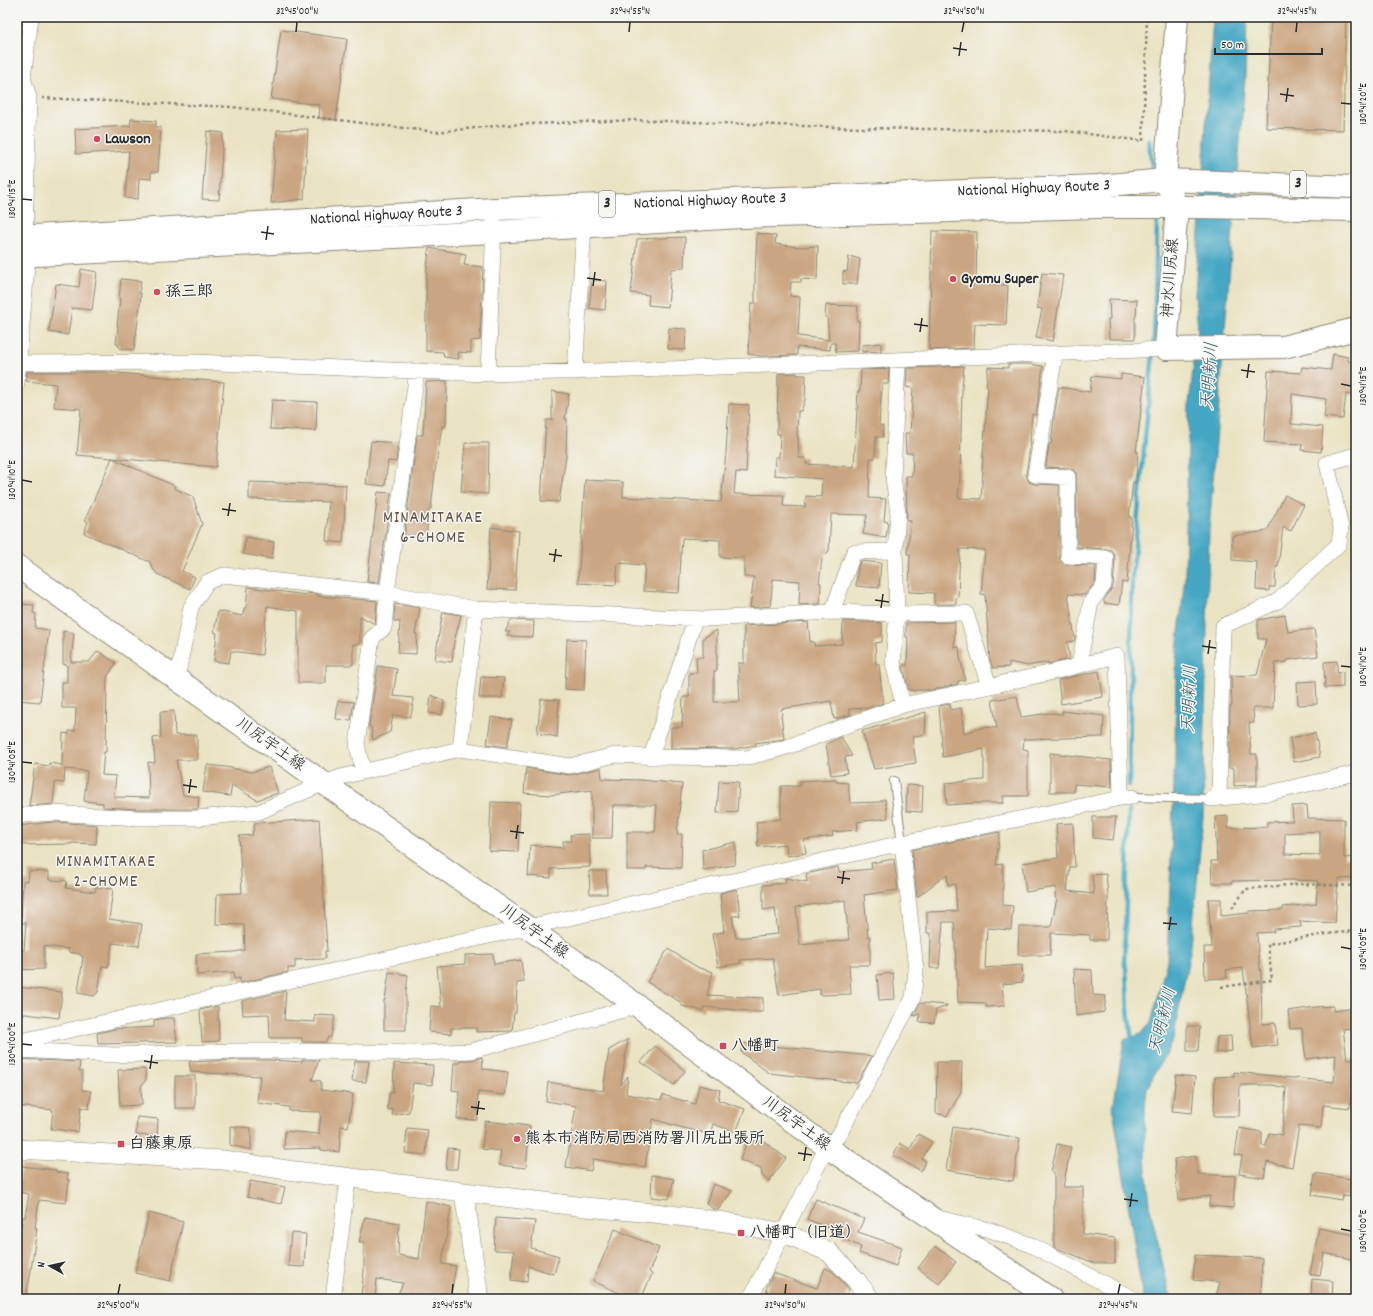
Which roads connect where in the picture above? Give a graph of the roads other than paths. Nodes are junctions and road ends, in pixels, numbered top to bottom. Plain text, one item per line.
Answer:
1 (31, 17) edge
2 (1177, 17) edge
3 (1165, 180) junction
4 (1356, 187) edge
5 (1186, 207) junction
6 (495, 208) junction
7 (1356, 210) edge
8 (584, 226) junction
9 (494, 232) junction
10 (22, 246) edge
11 (1356, 329) edge
12 (1166, 349) junction
13 (1055, 355) junction
14 (898, 361) junction
15 (18, 363) edge
16 (417, 371) junction
17 (575, 372) junction
18 (488, 374) junction
19 (17, 383) edge
20 (1356, 455) edge
21 (895, 551) junction
22 (17, 566) edge
23 (387, 593) junction
24 (476, 609) junction
25 (832, 612) junction
26 (897, 614) junction
27 (695, 619) junction
28 (1079, 665) junction
29 (177, 679) junction
30 (989, 686) junction
31 (902, 705) junction
32 (460, 749) junction
33 (651, 757) junction
34 (363, 771) junction
35 (1356, 773) edge
36 (894, 782) dead end
37 (324, 783) junction
38 (1127, 798) junction
39 (1215, 799) junction
40 (17, 817) edge
41 (902, 843) junction
42 (527, 927) junction
43 (638, 1006) junction
44 (17, 1042) edge
45 (17, 1050) edge
46 (827, 1147) junction
47 (17, 1149) edge
48 (348, 1178) junction
49 (464, 1192) junction
50 (932, 1217) junction
51 (784, 1233) junction
52 (333, 1299) edge
53 (479, 1299) edge
54 (750, 1299) edge
55 (870, 1299) edge
56 (1051, 1299) edge
57 (1134, 1299) edge

1 - 10 street
2 - 3 main road, 神水川尻線
3 - 4 main road, National Highway Route 3 / 3
3 - 5 main road, 神水川尻線
3 - 6 main road, National Highway Route 3 / 3
5 - 7 main road, National Highway Route 3 / 3
5 - 8 main road, National Highway Route 3 / 3
5 - 12 main road, 神水川尻線
6 - 9 street
6 - 10 main road, National Highway Route 3 / 3
8 - 9 main road, National Highway Route 3 / 3
8 - 17 street
9 - 10 main road, National Highway Route 3 / 3
9 - 18 street
10 - 15 street
11 - 12 main road
12 - 13 street
13 - 14 street
13 - 28 street
14 - 17 street
14 - 21 street
15 - 16 street
15 - 19 street
16 - 18 street
16 - 23 street
17 - 18 street
20 - 39 street
21 - 25 street
21 - 26 street
22 - 29 main road, 川尻宇土線
23 - 24 street
23 - 29 street
23 - 34 street
24 - 27 street
24 - 32 street
25 - 26 street
25 - 27 street
26 - 30 street
26 - 31 street
27 - 33 street
28 - 30 street
28 - 38 street
29 - 37 main road, 川尻宇土線
30 - 31 street
31 - 33 street
32 - 33 street
32 - 34 street
34 - 37 street
35 - 39 street
36 - 41 lane
37 - 40 street
37 - 42 main road, 川尻宇土線
38 - 39 lane
38 - 41 street
41 - 42 street
41 - 46 street
42 - 43 main road, 川尻宇土線
42 - 44 street
43 - 45 street
43 - 46 main road, 川尻宇土線
46 - 50 main road, 川尻宇土線
46 - 51 street
47 - 48 street
48 - 49 street
48 - 52 street
49 - 51 street
49 - 53 street
50 - 56 main road, 川尻宇土線
50 - 57 street
51 - 54 street
51 - 55 street

